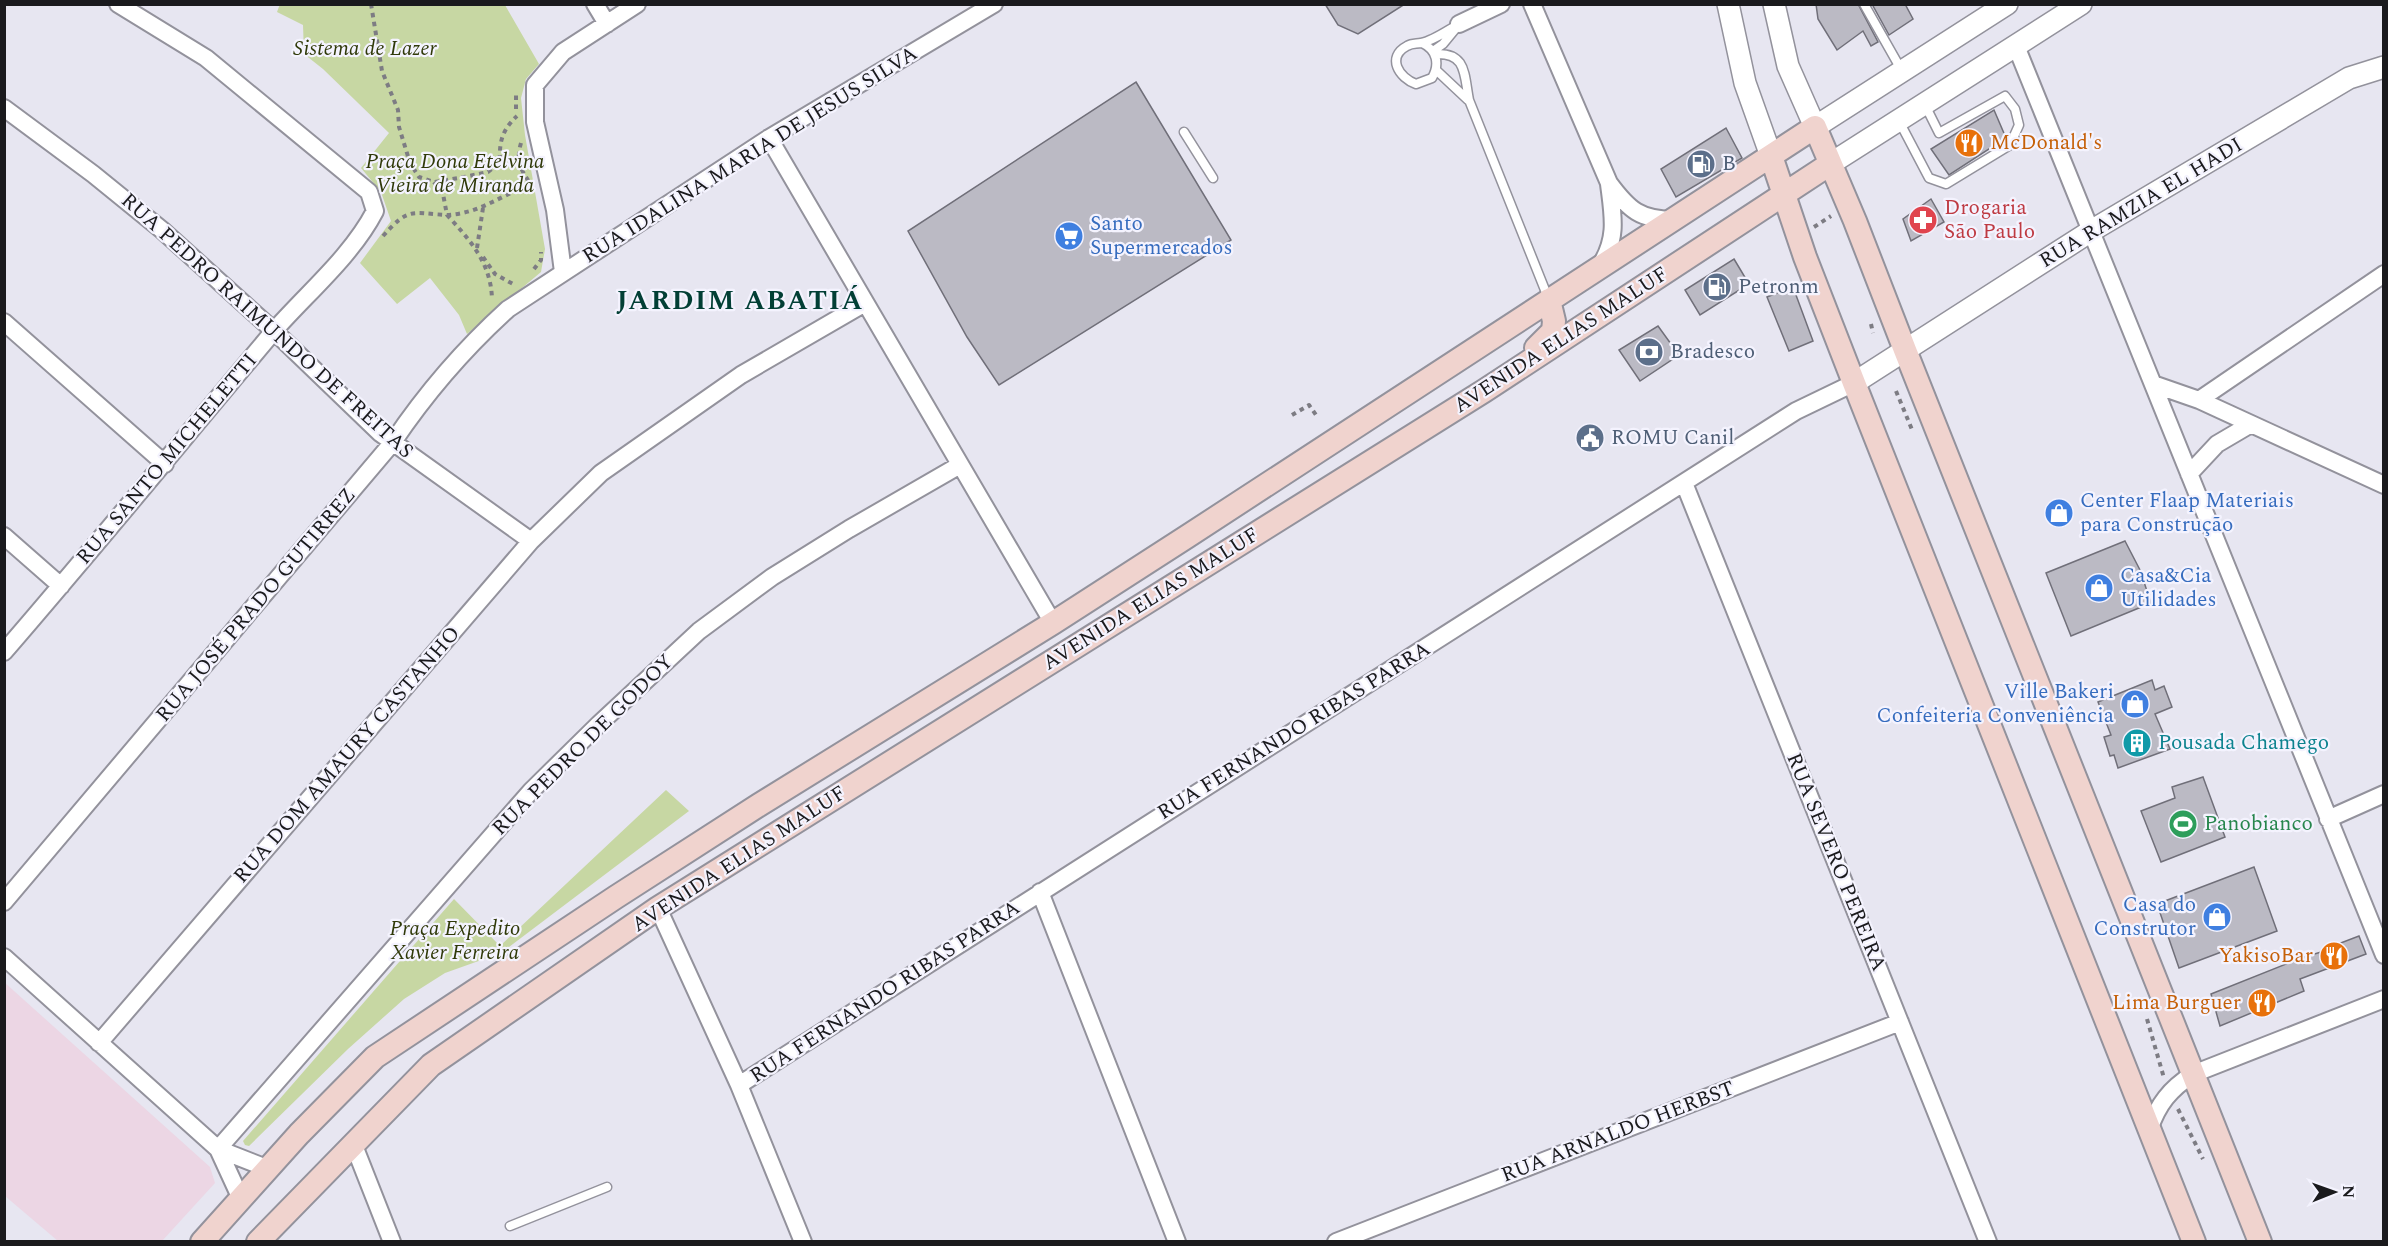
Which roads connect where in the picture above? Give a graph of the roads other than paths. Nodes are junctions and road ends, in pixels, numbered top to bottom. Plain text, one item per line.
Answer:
1 (118, 4) edge
2 (595, 4) edge
3 (637, 4) edge
4 (994, 4) edge
5 (1501, 4) edge
6 (1532, 4) edge
7 (1728, 4) edge
8 (1774, 4) edge
9 (1864, 4) edge
10 (2007, 4) edge
11 (2081, 4) edge
12 (140, 9) edge
13 (607, 24) junction
14 (1459, 24) junction
15 (1422, 43) junction
16 (2016, 46) junction
17 (1434, 53) junction
18 (2384, 67) edge
19 (1436, 70) junction
20 (1903, 71) junction
21 (1469, 100) junction
22 (1924, 104) junction
23 (4, 108) edge
24 (1899, 120) junction
25 (1815, 127) junction
26 (1184, 132) dead end
27 (769, 138) junction
28 (1771, 156) junction
29 (1830, 164) junction
30 (1213, 178) dead end
31 (1609, 183) junction
32 (1784, 196) junction
33 (1676, 219) junction
34 (2091, 231) junction
35 (1599, 268) junction
36 (563, 272) junction
37 (2384, 274) edge
38 (1549, 300) junction
39 (504, 303) joint
40 (866, 303) junction
41 (4, 322) edge
42 (274, 331) junction
43 (1905, 350) junction
44 (1854, 382) junction
45 (2153, 384) junction
46 (1484, 391) junction
47 (2199, 400) junction
48 (2251, 424) junction
49 (393, 442) junction
50 (165, 464) junction
51 (960, 465) junction
52 (2189, 474) junction
53 (1684, 483) junction
54 (2384, 485) edge
55 (4, 536) edge
56 (531, 541) junction
57 (61, 586) junction
58 (1053, 623) junction
59 (4, 652) edge
60 (2384, 794) edge
61 (2328, 819) junction
62 (1040, 892) junction
63 (616, 897) junction
64 (4, 902) edge
65 (658, 909) junction
66 (2384, 955) edge
67 (4, 957) edge
68 (2384, 999) edge
69 (1900, 1022) junction
70 (99, 1043) junction
71 (2193, 1074) junction
72 (739, 1085) junction
73 (2149, 1130) junction
74 (353, 1143) junction
75 (218, 1149) junction
76 (268, 1169) junction
77 (607, 1187) dead end
78 (241, 1199) junction
79 (510, 1226) dead end
80 (202, 1242) edge
81 (258, 1242) edge
82 (392, 1242) edge
83 (802, 1242) edge
84 (1177, 1242) edge
85 (1336, 1242) edge
86 (1988, 1242) edge
87 (2194, 1242) edge
88 (2260, 1242) edge

1 - 12 street
2 - 13 street
3 - 13 street
4 - 27 street, RUA IDALINA MARIA DE JESUS SILVA
5 - 14 street
6 - 31 street
7 - 28 street
8 - 25 street
9 - 20 lane
10 - 20 street, AVENIDA ELIAS MALUF
11 - 16 street, AVENIDA ELIAS MALUF
12 - 42 street, RUA SANTO MICHELETTI
13 - 36 street
14 - 15 lane
14 - 17 lane
15 - 17 lane
15 - 19 lane
16 - 22 street, AVENIDA ELIAS MALUF
16 - 34 street
17 - 19 lane
17 - 21 lane
18 - 34 street, RUA RAMZIA EL HADI
19 - 21 lane
20 - 25 street, AVENIDA ELIAS MALUF
21 - 38 lane
22 - 24 street, AVENIDA ELIAS MALUF
22 - 24 lane
23 - 42 street, RUA PEDRO RAIMUNDO DE FREITAS
24 - 29 street, AVENIDA ELIAS MALUF
25 - 28 main road, AVENIDA ELIAS MALUF
25 - 29 main road
26 - 30 lane
27 - 36 street, RUA IDALINA MARIA DE JESUS SILVA
27 - 40 street
28 - 32 main road
28 - 33 main road, AVENIDA ELIAS MALUF
29 - 32 main road, AVENIDA ELIAS MALUF
29 - 43 main road
31 - 33 street
31 - 35 street
32 - 44 main road
32 - 46 main road, AVENIDA ELIAS MALUF
33 - 35 main road, AVENIDA ELIAS MALUF
34 - 43 street, RUA RAMZIA EL HADI
34 - 45 street
35 - 38 main road, AVENIDA ELIAS MALUF
36 - 39 street, RUA IDALINA MARIA DE JESUS SILVA
37 - 47 street
38 - 46 main road
38 - 58 main road, AVENIDA ELIAS MALUF
39 - 49 street, RUA JOSÉ PRADO GUTIRREZ
40 - 51 street
40 - 56 street, RUA DOM AMAURY CASTANHO
41 - 50 street
42 - 49 street, RUA PEDRO RAIMUNDO DE FREITAS
42 - 50 street, RUA SANTO MICHELETTI
43 - 44 street, RUA RAMZIA EL HADI
43 - 71 main road
44 - 53 street, RUA FERNANDO RIBAS PARRA
44 - 73 main road
45 - 47 street
45 - 52 street
46 - 65 main road, AVENIDA ELIAS MALUF
47 - 48 street
48 - 52 street
48 - 54 street
49 - 56 street, RUA PEDRO RAIMUNDO DE FREITAS
49 - 64 street, RUA JOSÉ PRADO GUTIRREZ
50 - 57 street, RUA SANTO MICHELETTI
51 - 58 street
51 - 75 street, RUA PEDRO DE GODOY
52 - 61 street
53 - 62 street, RUA FERNANDO RIBAS PARRA
53 - 69 street, RUA SEVERO PEREIRA
55 - 57 street
56 - 70 street, RUA DOM AMAURY CASTANHO
57 - 59 street, RUA SANTO MICHELETTI
58 - 63 main road, AVENIDA ELIAS MALUF
60 - 61 street
61 - 66 street
62 - 72 street, RUA FERNANDO RIBAS PARRA
62 - 84 street
63 - 65 main road
63 - 76 main road, AVENIDA ELIAS MALUF
65 - 72 street
65 - 74 main road, AVENIDA ELIAS MALUF
67 - 70 street
68 - 71 street
69 - 85 street, RUA ARNALDO HERBST
69 - 86 street, RUA SEVERO PEREIRA
70 - 75 street
71 - 73 street
71 - 88 main road
72 - 83 street
73 - 87 main road
74 - 81 main road, AVENIDA ELIAS MALUF
74 - 82 street
75 - 76 street
75 - 78 street
76 - 78 main road, AVENIDA ELIAS MALUF
77 - 79 lane
78 - 80 main road, AVENIDA ELIAS MALUF

